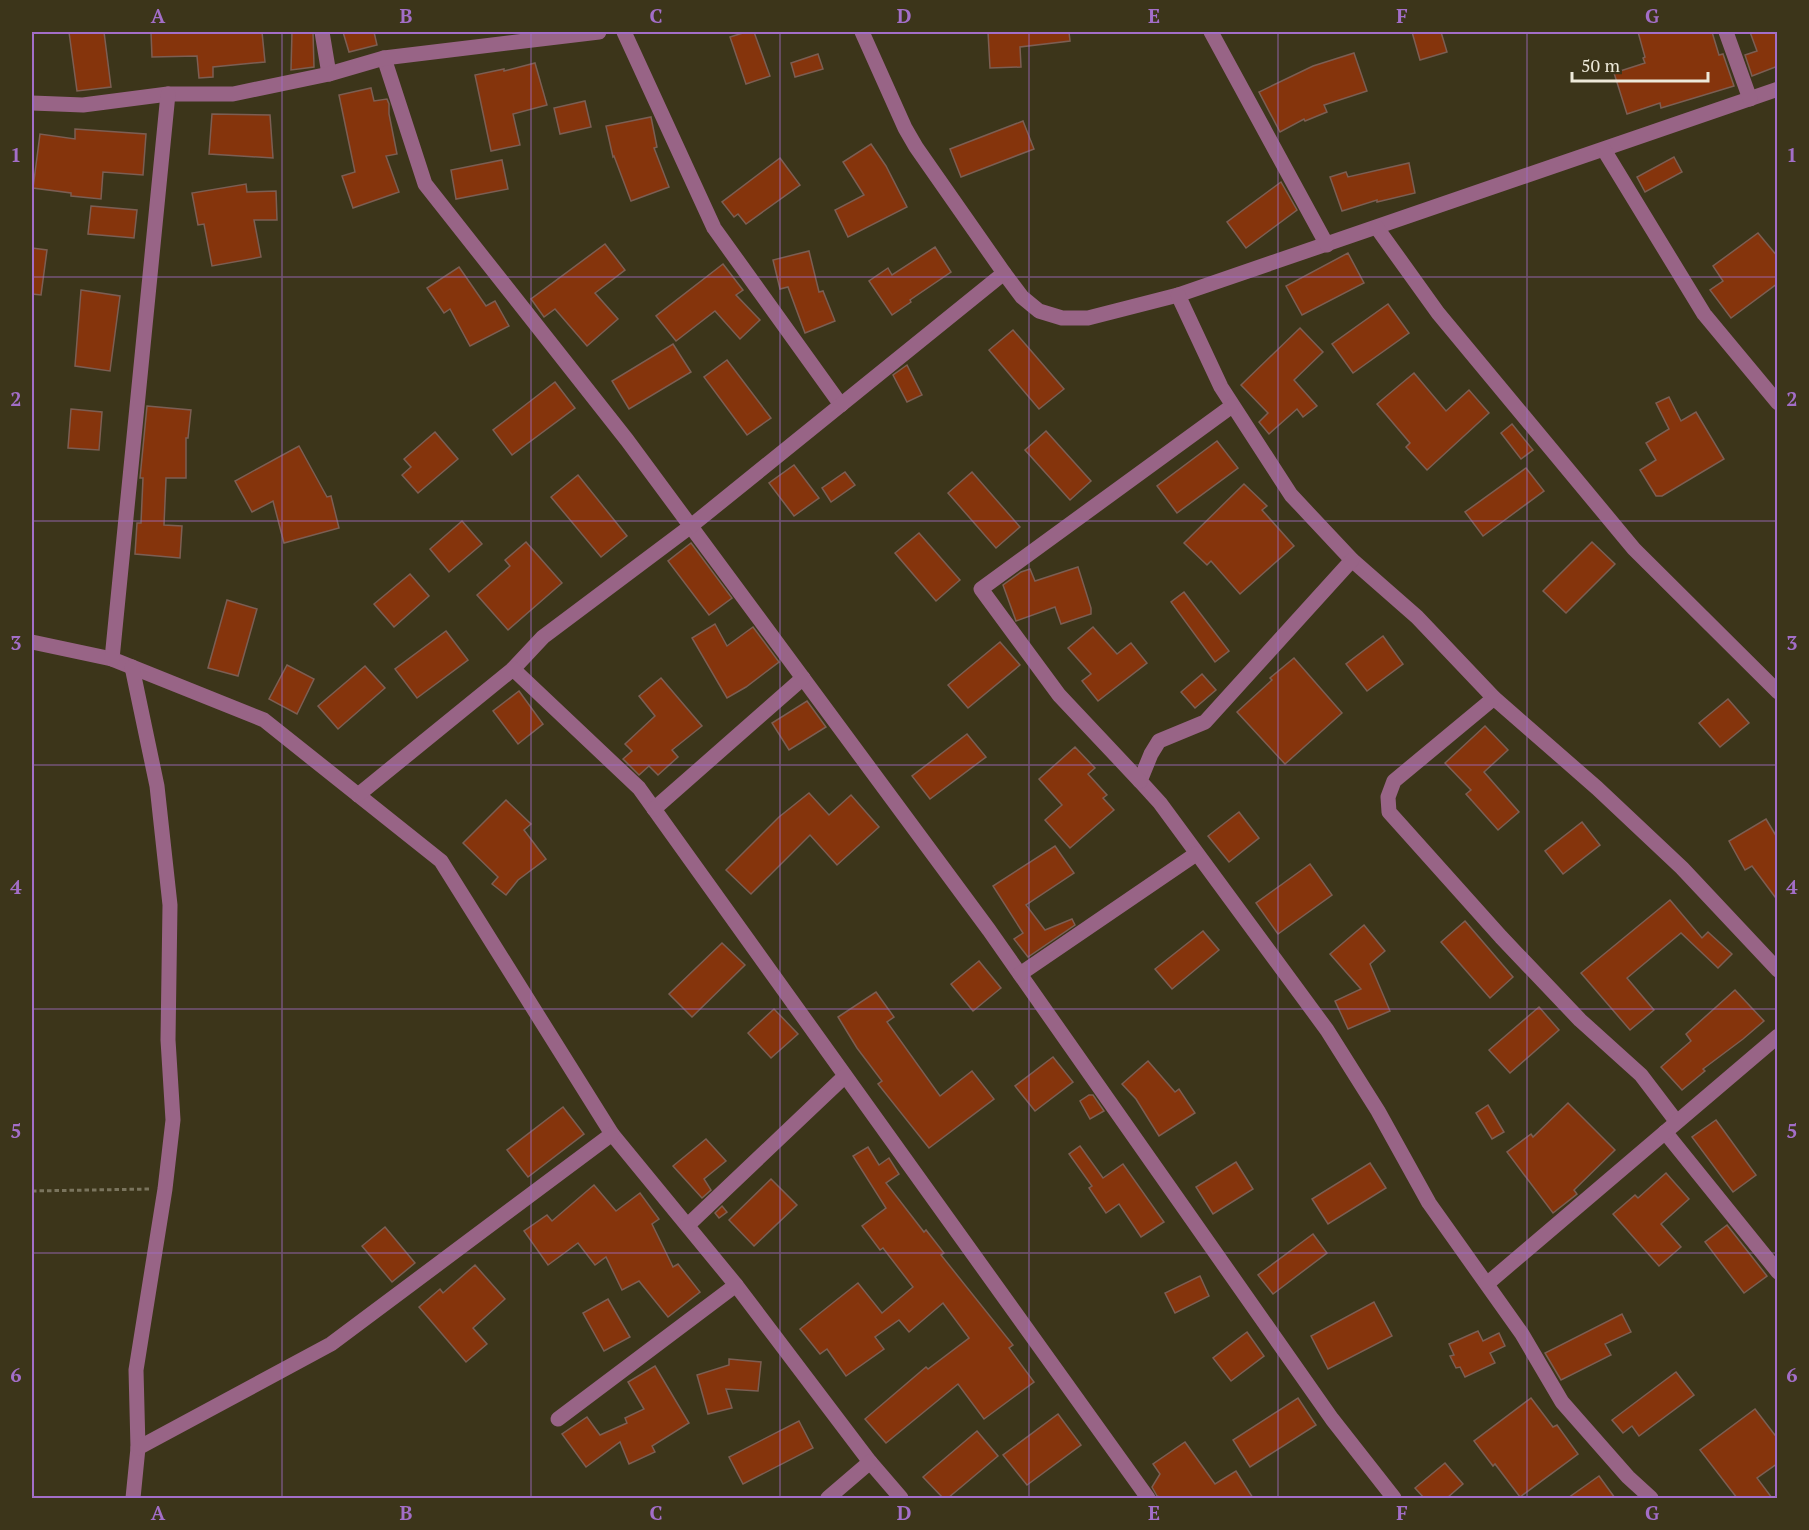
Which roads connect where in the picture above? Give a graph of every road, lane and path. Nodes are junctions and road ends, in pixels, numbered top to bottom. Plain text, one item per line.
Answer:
1 (322, 32) edge
2 (599, 32) edge
3 (624, 32) edge
4 (862, 32) edge
5 (1211, 32) edge
6 (1726, 32) edge
7 (543, 35) edge
8 (384, 58) junction
9 (329, 75) junction
10 (1778, 89) edge
11 (168, 94) junction
12 (1750, 99) junction
13 (32, 103) edge
14 (1604, 150) junction
15 (1377, 228) junction
16 (1327, 245) junction
17 (1004, 273) junction
18 (1178, 295) junction
19 (1778, 403) edge
20 (841, 405) junction
21 (1232, 405) junction
22 (691, 526) junction
23 (1352, 560) junction
24 (32, 642) edge
25 (112, 659) junction
26 (132, 667) junction
27 (513, 669) junction
28 (803, 678) junction
29 (1778, 692) edge
30 (1494, 698) junction
31 (1140, 781) junction
32 (358, 795) junction
33 (654, 809) junction
34 (1196, 854) junction
35 (1778, 970) edge
36 (1020, 975) junction
37 (1778, 1036) edge
38 (845, 1076) junction
39 (1677, 1121) junction
40 (1665, 1132) junction
41 (612, 1134) junction
42 (165, 1189) junction
43 (32, 1191) edge
44 (688, 1225) junction
45 (1778, 1272) edge
46 (1488, 1283) junction
47 (735, 1286) junction
48 (558, 1419) dead end
49 (138, 1449) junction
50 (870, 1462) junction
51 (133, 1498) edge
52 (828, 1498) edge
53 (901, 1498) edge
54 (1148, 1498) edge
55 (1394, 1498) edge
56 (1651, 1498) edge

1 - 9 street
2 - 7 street
3 - 20 street
4 - 17 street
5 - 16 street
6 - 12 street
7 - 8 street
8 - 9 street
8 - 22 street
9 - 11 street
10 - 12 street
11 - 13 street
11 - 25 street
12 - 14 street
14 - 15 street
14 - 19 street
15 - 16 street
15 - 29 street
16 - 18 street
17 - 18 street
17 - 20 street
18 - 21 street
20 - 22 street
21 - 23 street
21 - 31 street
22 - 27 street
22 - 28 street
23 - 30 street
23 - 31 street
24 - 25 street
25 - 26 street
26 - 32 street
26 - 42 street
27 - 32 street
27 - 33 street
28 - 33 street
28 - 36 street
30 - 35 street
30 - 39 street
31 - 34 street
32 - 41 street
33 - 38 street
34 - 36 street
34 - 46 street
36 - 55 street
37 - 39 street
38 - 44 street
38 - 54 street
39 - 40 street
40 - 45 street
40 - 46 street
41 - 44 street
41 - 49 street
42 - 43 path
42 - 49 street
44 - 47 street
46 - 56 street
47 - 48 street
47 - 50 street
49 - 51 street
50 - 52 street
50 - 53 street

